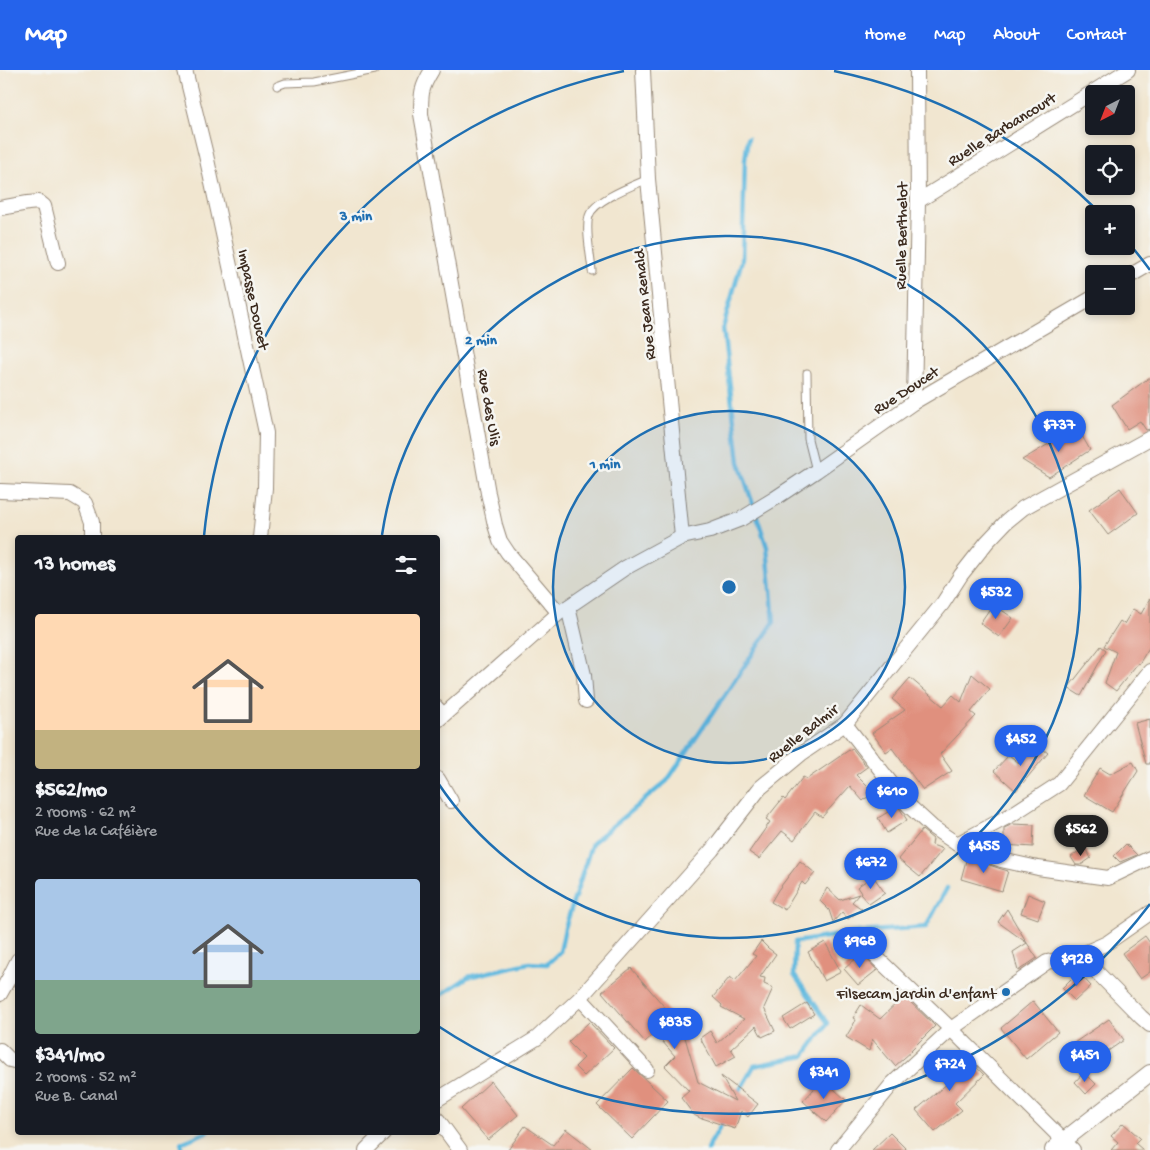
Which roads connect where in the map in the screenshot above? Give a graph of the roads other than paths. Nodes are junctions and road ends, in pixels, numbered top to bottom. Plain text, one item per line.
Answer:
1 (185, 70) edge
2 (375, 70) edge
3 (432, 70) edge
4 (643, 70) edge
5 (917, 70) edge
6 (1128, 70) edge
7 (277, 86) dead end
8 (648, 179) junction
9 (918, 201) junction
10 (0, 208) edge
11 (58, 263) dead end
12 (1150, 264) edge
13 (592, 271) dead end
14 (1135, 273) edge
15 (1085, 302) edge
16 (807, 373) dead end
17 (914, 402) junction
18 (1150, 438) edge
19 (816, 471) junction
20 (0, 491) edge
21 (92, 535) edge
22 (260, 535) edge
23 (682, 537) junction
24 (564, 610) junction
25 (1150, 671) edge
26 (586, 701) dead end
27 (440, 712) edge
28 (845, 724) junction
29 (440, 782) edge
30 (451, 801) dead end
31 (957, 844) junction
32 (1150, 858) edge
33 (1150, 913) edge
34 (874, 955) dead end
35 (1080, 955) junction
36 (15, 966) edge
37 (0, 994) edge
38 (580, 998) junction
39 (1150, 1025) edge
40 (951, 1029) junction
41 (0, 1050) edge
42 (15, 1061) edge
43 (647, 1070) dead end
44 (1150, 1073) edge
45 (440, 1098) edge
46 (440, 1123) edge
47 (381, 1135) edge
48 (1063, 1147) edge
49 (366, 1150) edge
50 (460, 1150) edge
51 (838, 1150) edge

1 - 22 street, Impasse Doucet
2 - 7 lane
3 - 24 street, Rue des Ulis
4 - 8 street, Rue Jean Renald
5 - 9 street, Ruelle Berthelot
6 - 9 street, Ruelle Barbancourt
8 - 13 lane
8 - 23 street, Rue Jean Renald
9 - 17 street, Ruelle Berthelot
10 - 11 street
12 - 14 street
15 - 17 street, Rue Doucet
16 - 19 lane
17 - 19 street, Rue Doucet
18 - 28 street, Ruelle Balmir
19 - 23 street, Rue Doucet
20 - 21 street
23 - 24 street, Rue Doucet
24 - 26 street
24 - 27 street, Rue Doucet
25 - 31 street
28 - 31 street
28 - 38 street, Ruelle Balmir
29 - 30 street
31 - 32 street
33 - 35 street
34 - 40 street
35 - 39 street
35 - 40 street
36 - 37 street
38 - 43 street
38 - 45 street, Ruelle Balmir
40 - 48 street
40 - 51 street
41 - 42 street
44 - 48 street
46 - 50 street
47 - 49 street

